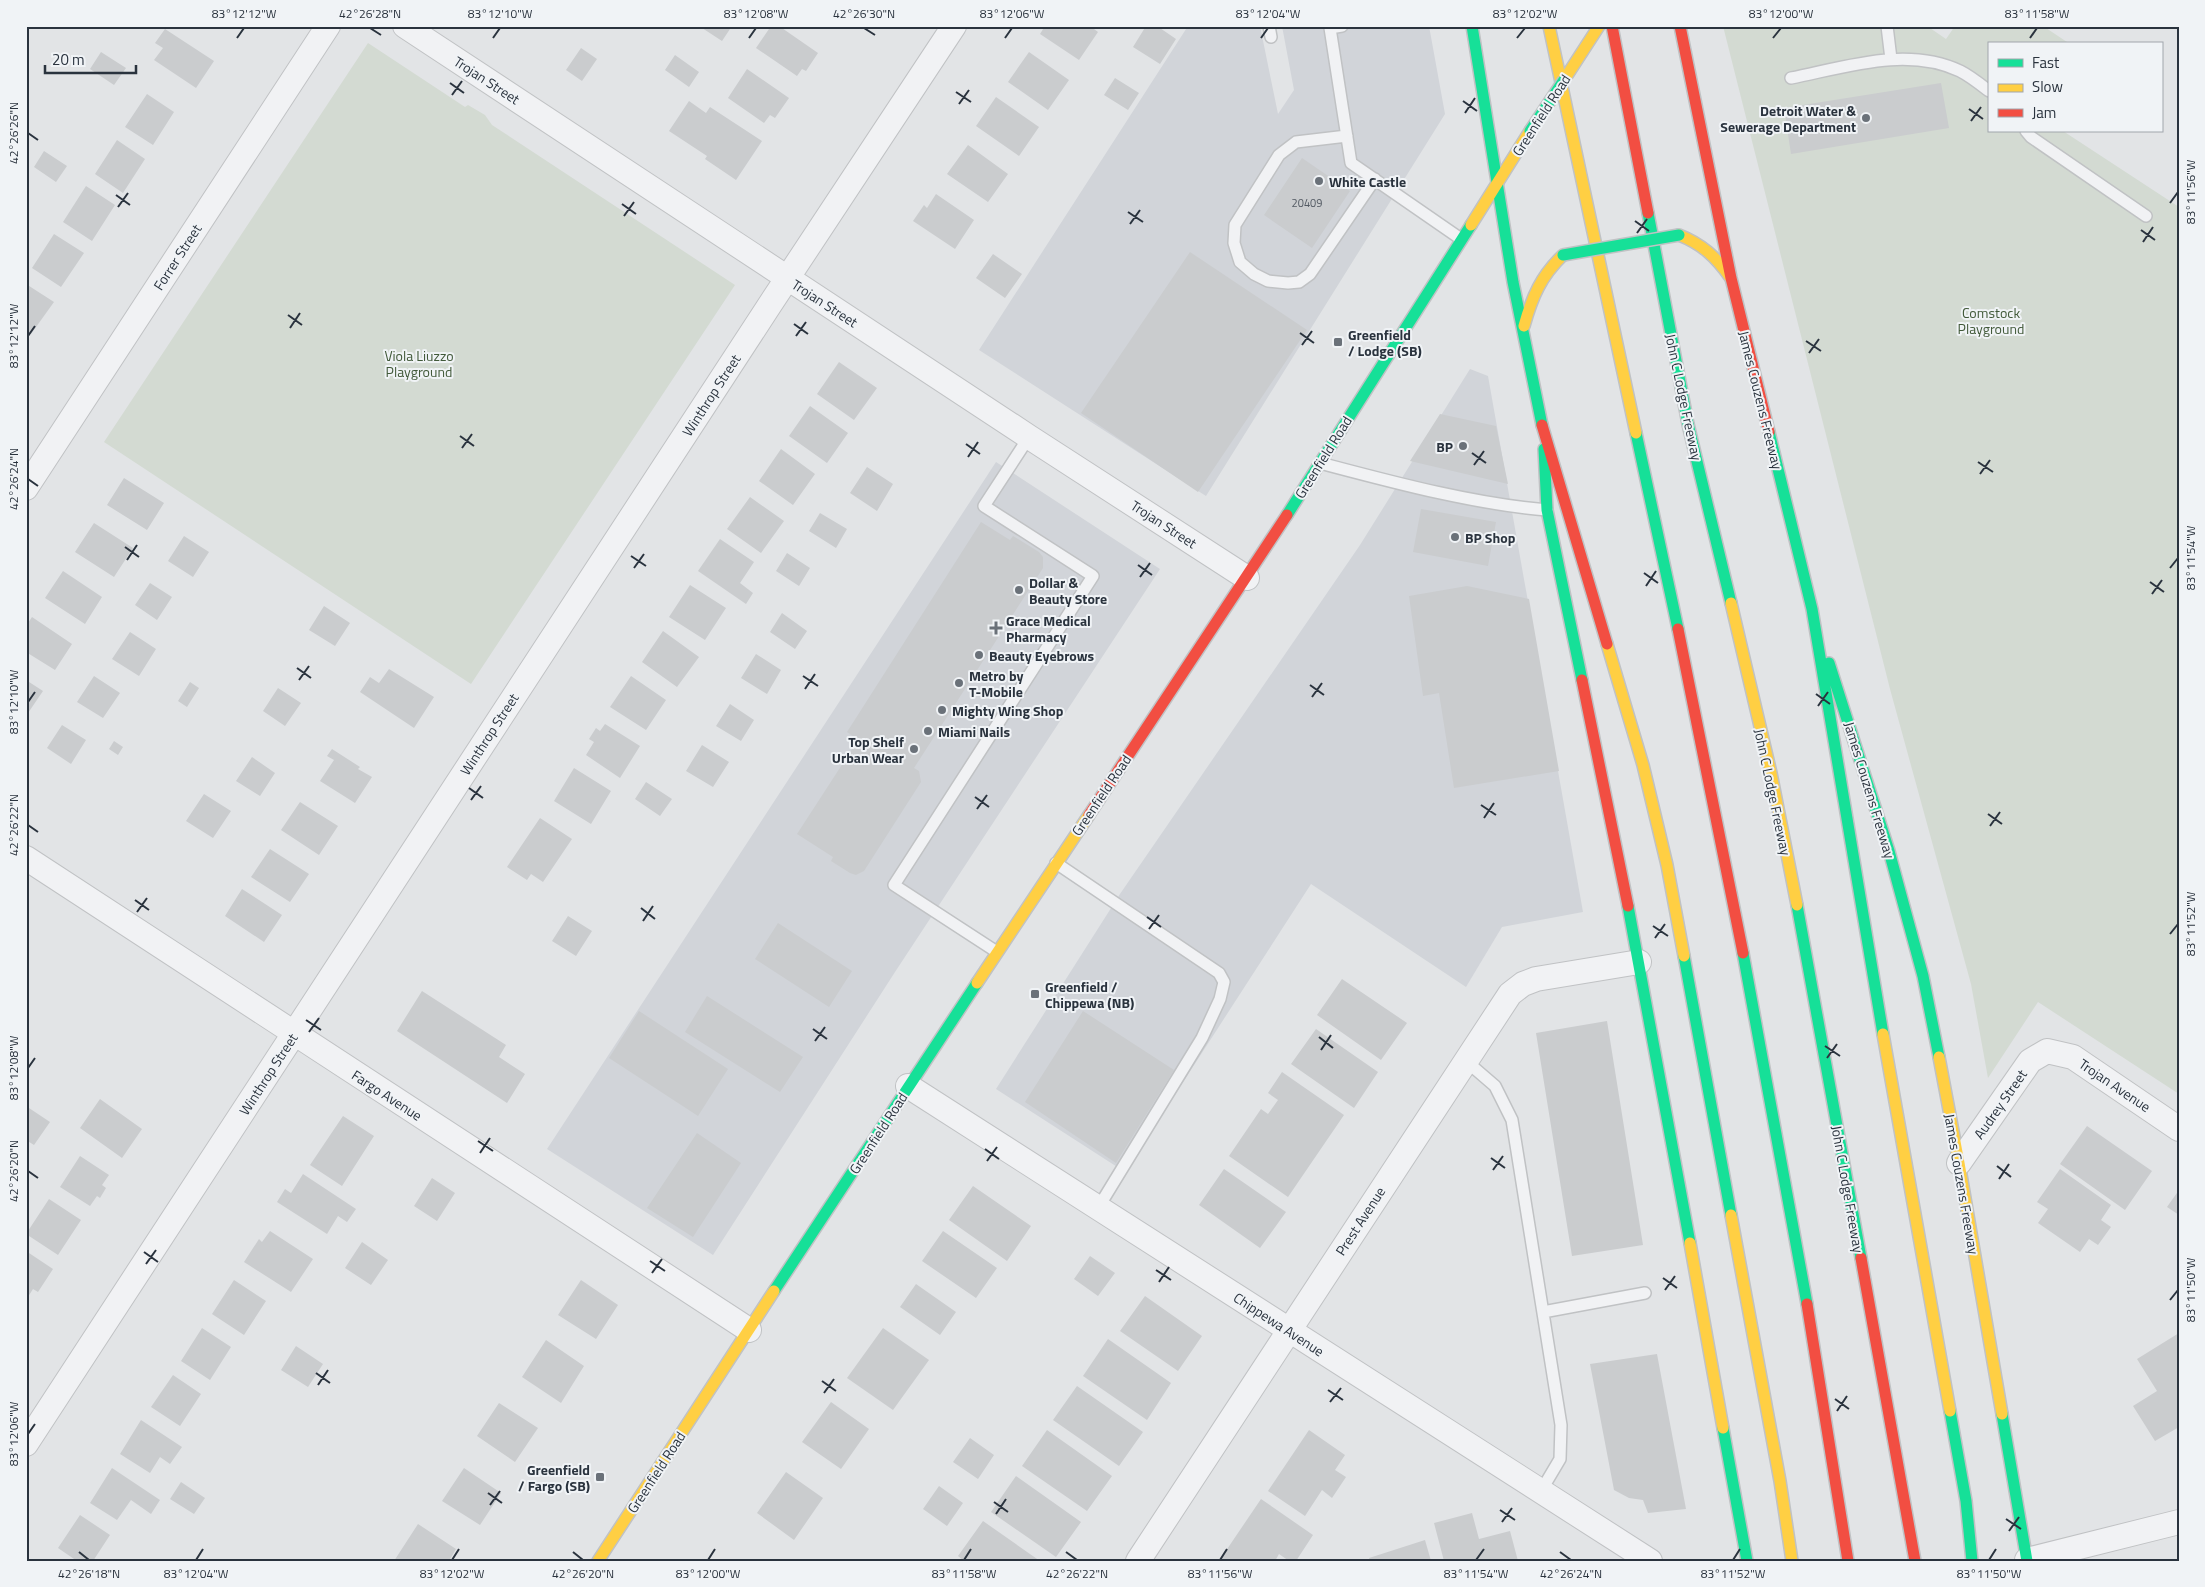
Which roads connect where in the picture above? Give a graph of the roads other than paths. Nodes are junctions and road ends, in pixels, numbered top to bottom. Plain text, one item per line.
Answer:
1 (328, 26) edge
2 (405, 26) edge
3 (954, 26) edge
4 (1342, 26) edge
5 (1472, 26) edge
6 (1549, 26) edge
7 (1598, 26) edge
8 (1612, 26) edge
9 (1680, 26) edge
10 (1887, 26) edge
11 (1891, 58) junction
12 (1791, 78) dead end
13 (1988, 90) edge
14 (2027, 132) edge
15 (1347, 136) junction
16 (1375, 179) junction
17 (1496, 183) junction
18 (2146, 216) dead end
19 (1461, 240) junction
20 (788, 278) junction
21 (1731, 278) junction
22 (1524, 328) junction
23 (1542, 425) junction
24 (1029, 437) junction
25 (1320, 463) junction
26 (26, 488) edge
27 (1547, 510) junction
28 (1247, 578) junction
29 (1812, 609) junction
30 (26, 858) edge
31 (1056, 863) junction
32 (997, 952) junction
33 (1639, 962) junction
34 (294, 1034) junction
35 (2047, 1051) joint
36 (1466, 1062) junction
37 (908, 1086) junction
38 (2179, 1129) edge
39 (1959, 1163) junction
40 (1098, 1208) junction
41 (1645, 1294) dead end
42 (1543, 1312) junction
43 (749, 1330) junction
44 (1288, 1330) junction
45 (26, 1444) edge
46 (1540, 1491) junction
47 (2179, 1522) edge
48 (2027, 1560) edge
49 (598, 1561) edge
50 (1138, 1561) edge
51 (1650, 1561) edge
52 (1747, 1561) edge
53 (1792, 1561) edge
54 (1848, 1561) edge
55 (1915, 1561) edge
56 (1972, 1561) edge
57 (2035, 1561) edge

1 - 26 street, Forrer Street
2 - 20 street, Trojan Street
3 - 20 street, Winthrop Street
4 - 15 lane
5 - 17 main road
6 - 54 main road
7 - 17 main road, Greenfield Road, bridge
8 - 55 main road, John C Lodge Freeway
9 - 21 main road, James Couzens Freeway
10 - 11 lane
11 - 12 lane
11 - 13 lane
14 - 18 lane
15 - 16 lane
15 - 16 lane
16 - 19 lane
17 - 19 main road, Greenfield Road
17 - 22 main road
19 - 25 main road, Greenfield Road
20 - 24 street, Trojan Street
20 - 34 street, Winthrop Street
21 - 22 main road, bridge
21 - 29 main road, James Couzens Freeway
22 - 23 main road
23 - 27 main road
23 - 53 main road
24 - 28 street, Trojan Street
24 - 32 lane
25 - 27 lane
25 - 28 main road, Greenfield Road
27 - 33 main road
28 - 31 main road, Greenfield Road
29 - 39 main road, James Couzens Freeway
29 - 56 main road
30 - 34 street, Fargo Avenue
31 - 32 main road, Greenfield Road
31 - 40 lane
32 - 37 main road, Greenfield Road
33 - 36 street, Prest Avenue
33 - 52 main road
34 - 43 street, Fargo Avenue
34 - 45 street, Winthrop Street
35 - 38 street, Trojan Avenue
35 - 39 street, Audrey Street
36 - 42 lane
36 - 44 street, Prest Avenue
37 - 40 street, Chippewa Avenue
37 - 43 main road, Greenfield Road
39 - 48 main road, James Couzens Freeway
40 - 44 street, Chippewa Avenue
41 - 42 lane
42 - 46 lane
43 - 49 main road, Greenfield Road
44 - 46 street, Chippewa Avenue
44 - 50 street, Prest Avenue
46 - 51 street, Chippewa Avenue
47 - 48 street
48 - 57 street

